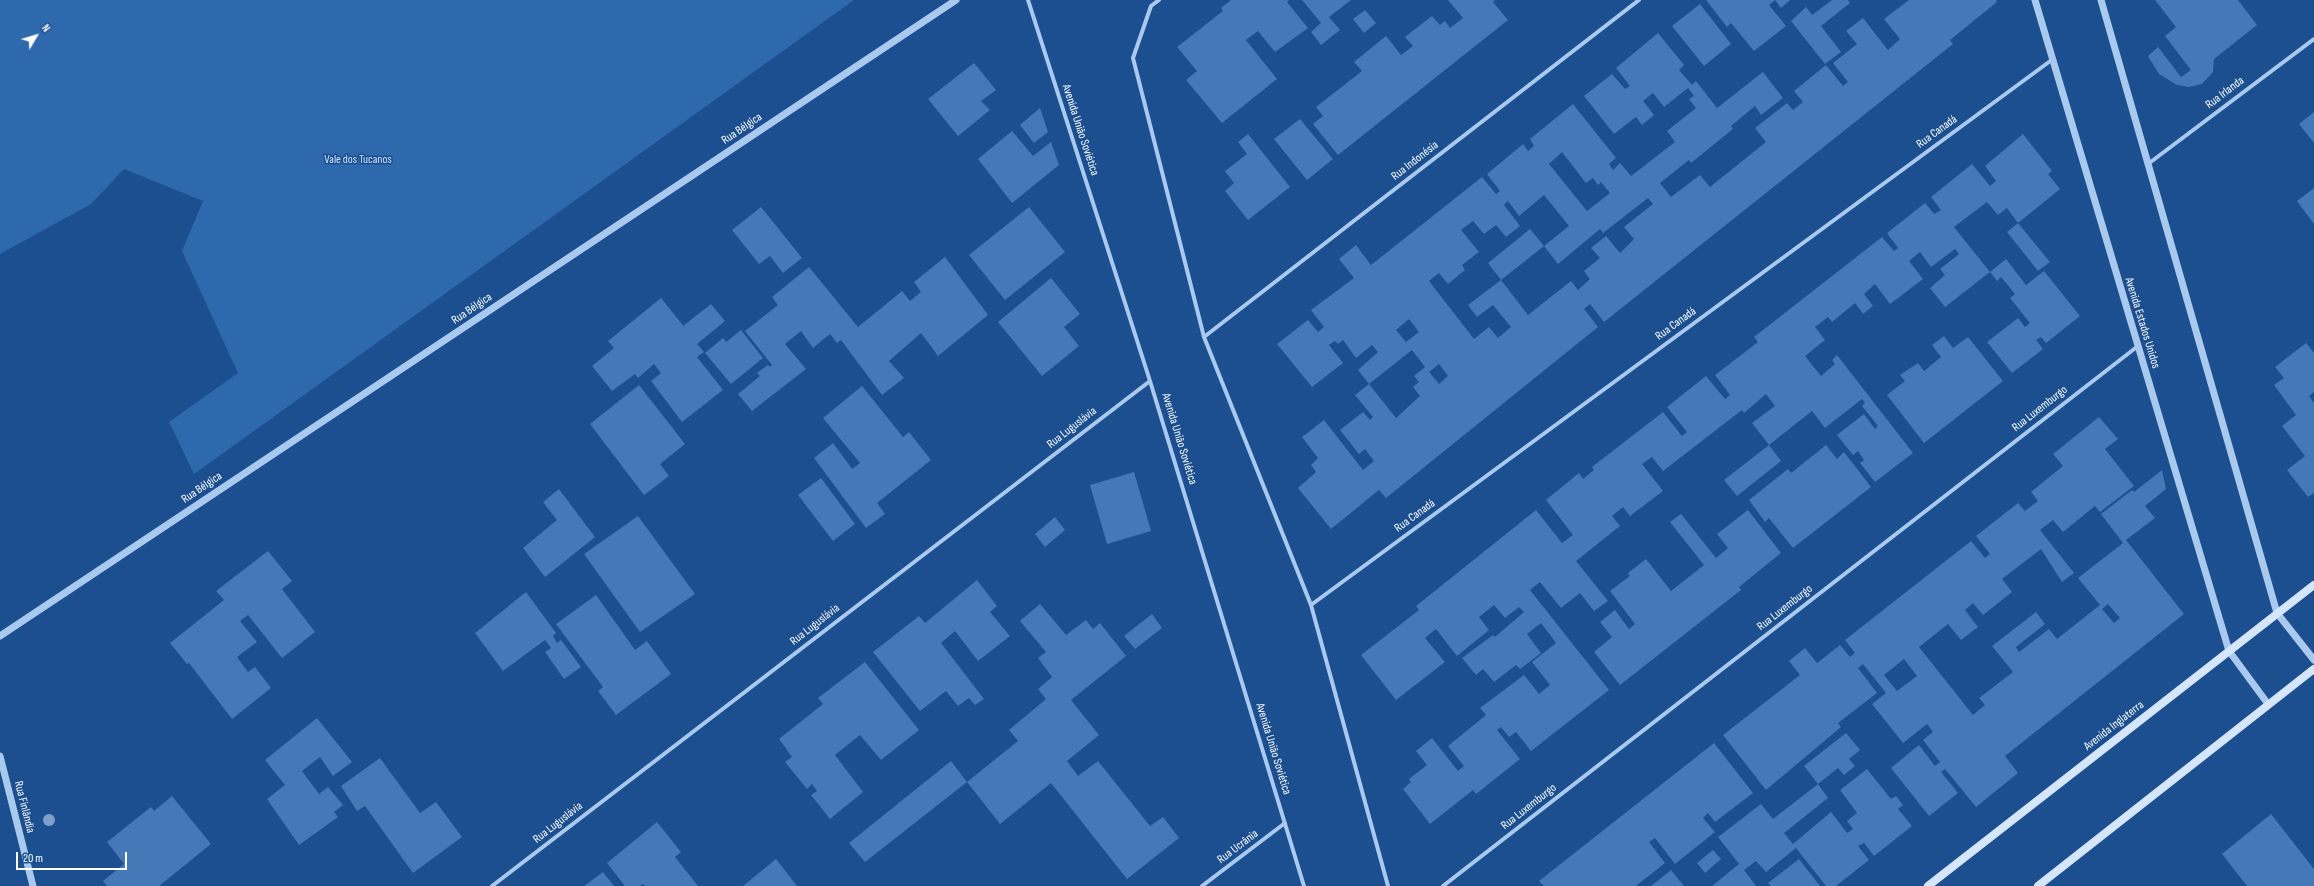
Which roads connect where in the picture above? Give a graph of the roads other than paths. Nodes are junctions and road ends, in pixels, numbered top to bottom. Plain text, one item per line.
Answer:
1 (956, 0) edge
2 (1028, 0) edge
3 (1159, 0) edge
4 (1639, 0) edge
5 (2035, 0) edge
6 (2101, 0) edge
7 (2314, 39) edge
8 (2053, 59) junction
9 (2148, 164) junction
10 (1204, 337) junction
11 (2138, 346) junction
12 (1150, 381) junction
13 (2314, 585) edge
14 (1311, 605) junction
15 (2277, 613) junction
16 (0, 636) edge
17 (2229, 651) junction
18 (2314, 660) edge
19 (2314, 669) edge
20 (2268, 704) junction
21 (0, 756) edge
22 (1285, 823) junction
23 (33, 886) edge
24 (492, 886) edge
25 (1202, 886) edge
26 (1304, 886) edge
27 (1388, 886) edge
28 (1444, 886) edge
29 (1928, 886) edge
30 (2038, 886) edge

1 - 16 street, Rua Bélgica
2 - 12 street, Avenida União Soviética
3 - 10 street
4 - 10 street, Rua Indonésia
5 - 8 street, Avenida Estados Unidos
6 - 9 street
7 - 9 street, Rua Irlanda
8 - 11 street, Avenida Estados Unidos
8 - 14 street, Rua Canadá
9 - 15 street
10 - 14 street
11 - 17 street, Avenida Estados Unidos
11 - 28 street, Rua Luxemburgo
12 - 22 street, Avenida União Soviética
12 - 24 street, Rua Luguslávia
13 - 15 main road, Avenida Inglaterra
14 - 27 street
15 - 17 main road, Avenida Inglaterra
15 - 18 street
17 - 20 street, Avenida Estados Unidos
17 - 29 main road, Avenida Inglaterra
19 - 20 main road
20 - 30 main road
21 - 23 street, Rua Finlândia
22 - 25 street, Rua Ucrânia
22 - 26 street, Avenida União Soviética

